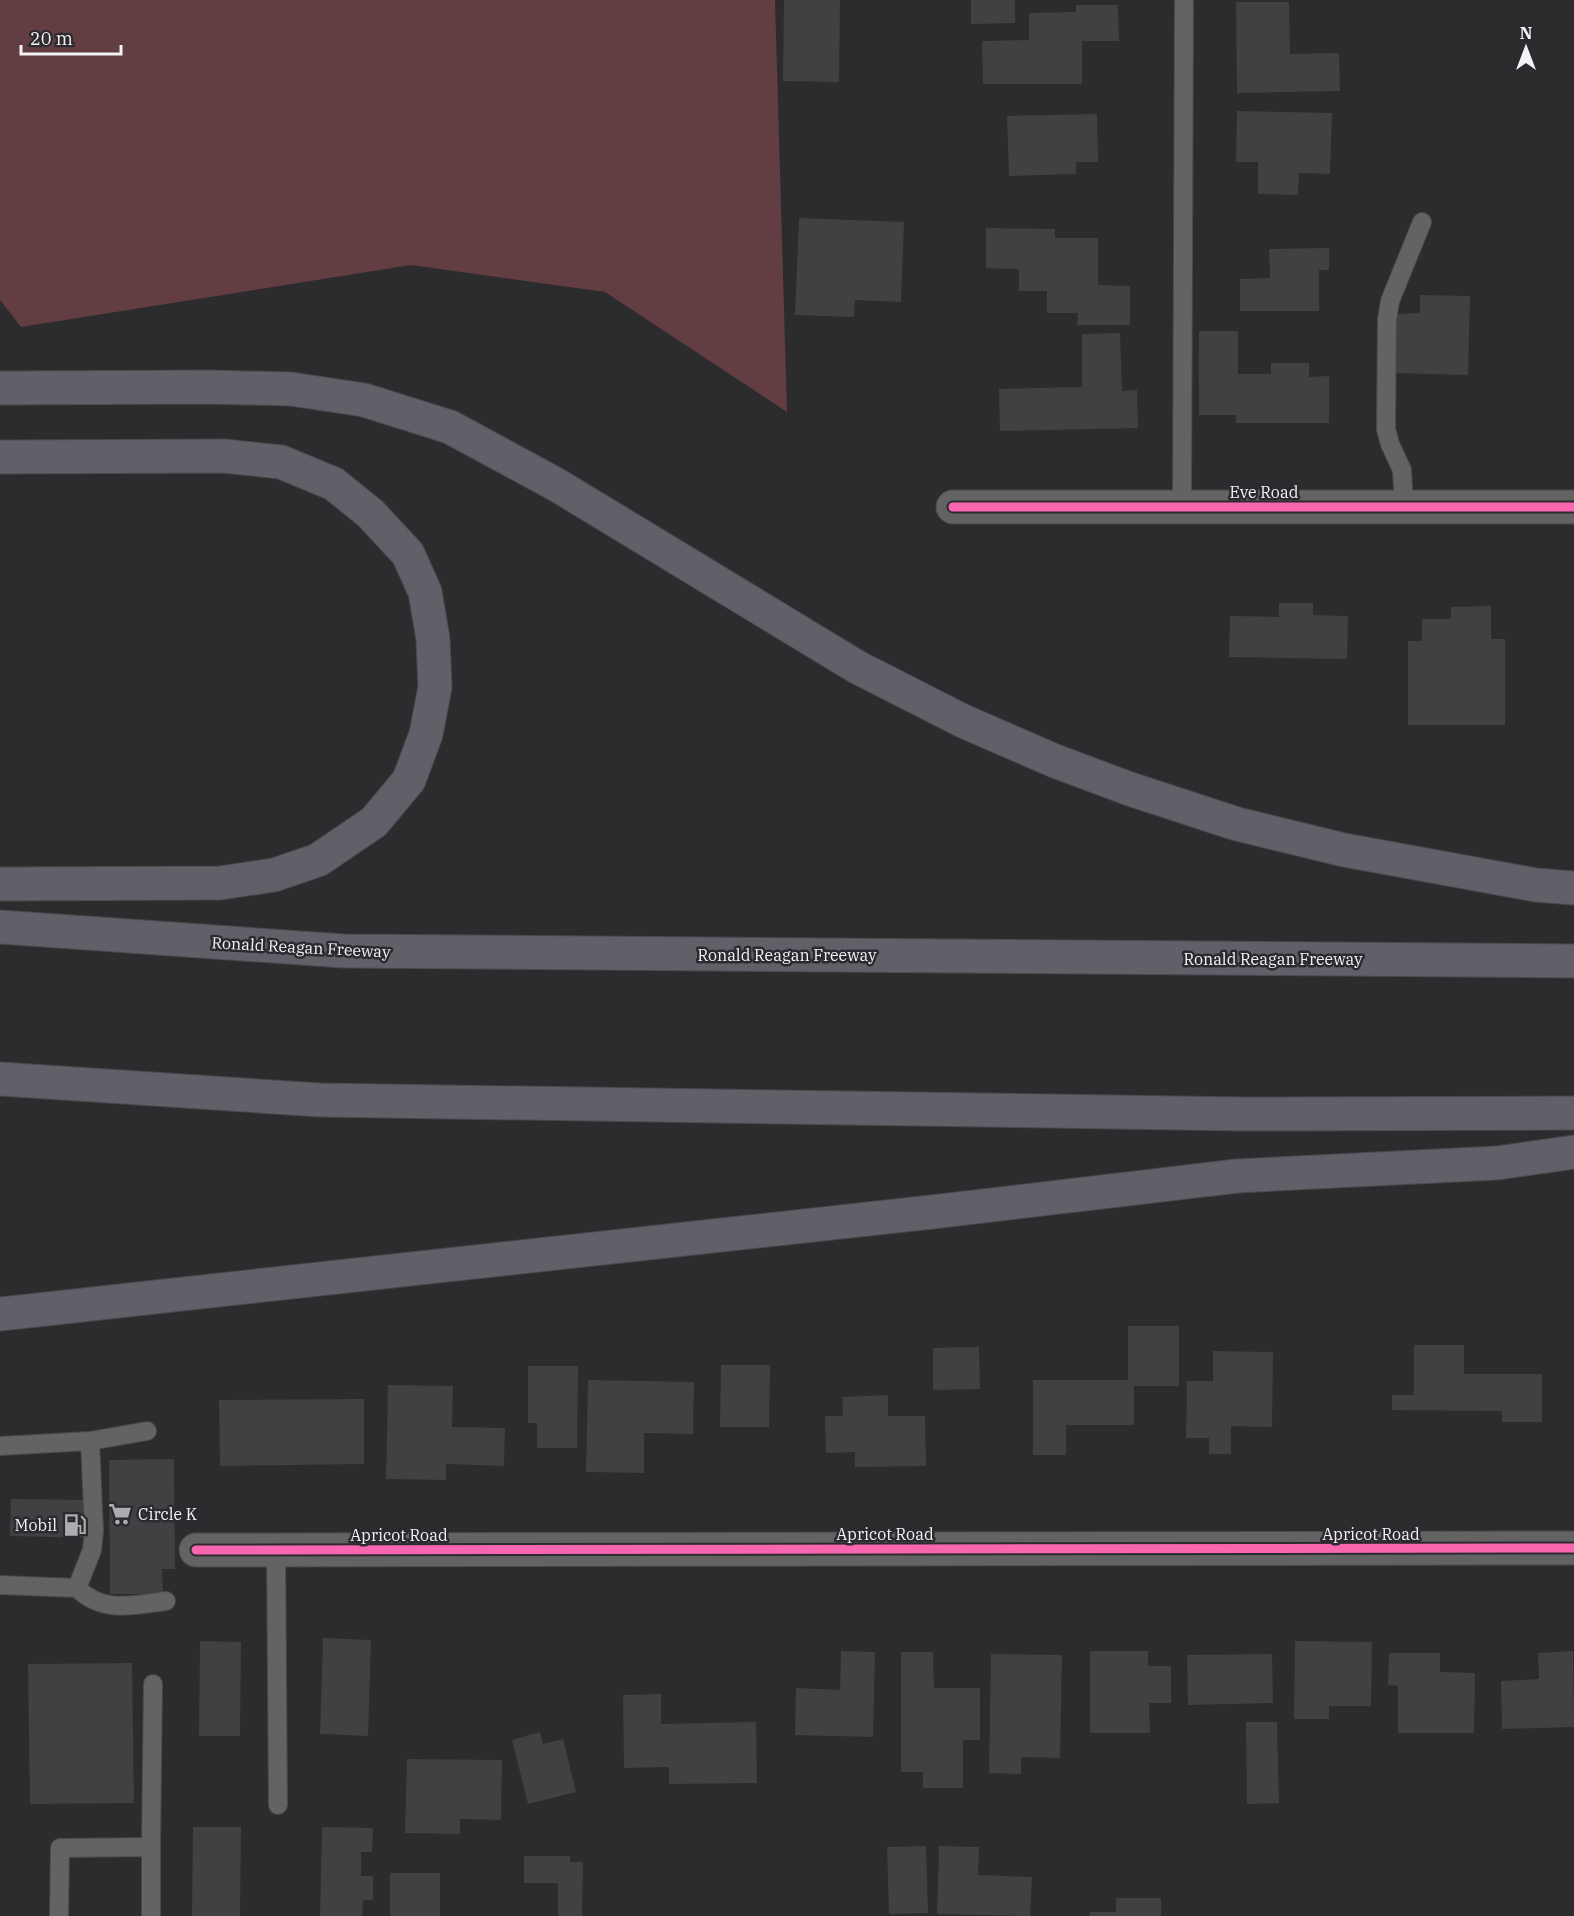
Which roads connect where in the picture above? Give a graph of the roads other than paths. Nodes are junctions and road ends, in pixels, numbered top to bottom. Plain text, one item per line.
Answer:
1 (1184, 3) dead end
2 (1422, 222) dead end
3 (0, 388) edge
4 (0, 457) edge
5 (953, 507) dead end
6 (1182, 507) junction
7 (1404, 507) junction
8 (1574, 507) edge
9 (0, 884) edge
10 (1574, 888) edge
11 (0, 927) edge
12 (1574, 962) edge
13 (0, 1079) edge
14 (1574, 1113) edge
15 (1574, 1152) edge
16 (0, 1314) edge
17 (147, 1431) dead end
18 (90, 1442) junction
19 (0, 1446) edge
20 (1574, 1548) edge
21 (196, 1550) dead end
22 (276, 1550) junction
23 (0, 1585) edge
24 (77, 1588) junction
25 (166, 1601) dead end
26 (153, 1684) dead end
27 (278, 1805) dead end
28 (151, 1847) junction
29 (59, 1916) edge
30 (151, 1916) edge

1 - 6 lane
2 - 7 lane
3 - 10 highway
4 - 9 highway
5 - 6 street, Eve Road
6 - 7 street, Eve Road
7 - 8 street, Eve Road
11 - 12 highway, Ronald Reagan Freeway
13 - 14 highway
15 - 16 highway
17 - 18 lane
18 - 19 lane
18 - 24 lane
20 - 22 street, Apricot Road
21 - 22 street, Apricot Road
22 - 27 lane
23 - 24 lane
24 - 25 lane
26 - 28 lane
28 - 29 lane
28 - 30 lane

